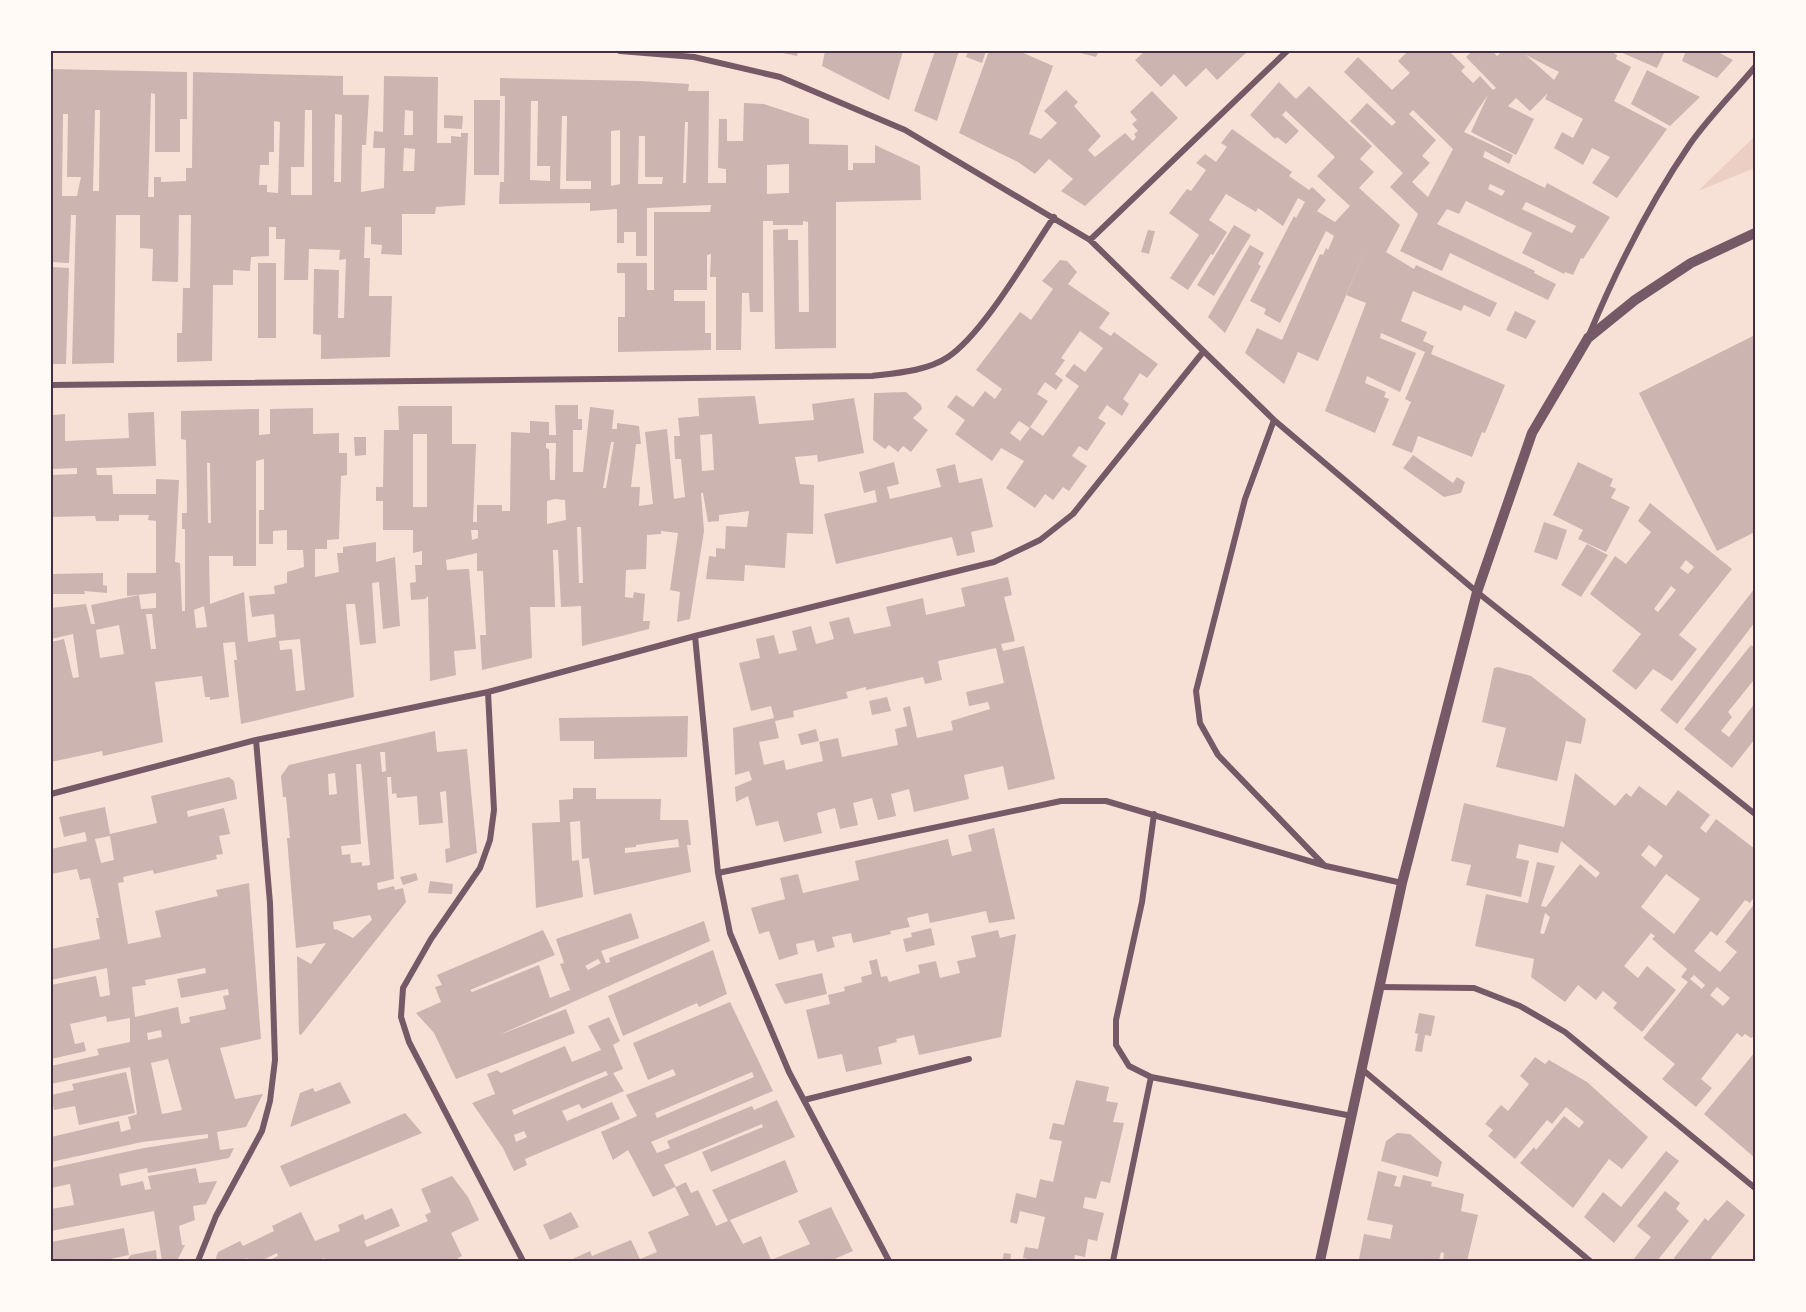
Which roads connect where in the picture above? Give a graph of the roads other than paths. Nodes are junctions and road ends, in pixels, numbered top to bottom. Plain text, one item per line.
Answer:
1 (620, 51) edge
2 (1287, 51) edge
3 (1755, 67) edge
4 (1054, 217) junction
5 (1755, 233) edge
6 (1090, 240) junction
7 (1588, 338) junction
8 (1203, 352) junction
9 (51, 385) edge
10 (1274, 420) junction
11 (1477, 592) junction
12 (695, 636) junction
13 (488, 692) junction
14 (256, 740) junction
15 (51, 795) edge
16 (1154, 814) junction
17 (1755, 814) edge
18 (1326, 866) junction
19 (718, 873) junction
20 (1402, 883) junction
21 (1378, 987) junction
22 (969, 1059) dead end
23 (1364, 1070) junction
24 (1151, 1077) junction
25 (804, 1100) junction
26 (1352, 1116) junction
27 (1755, 1188) edge
28 (198, 1261) edge
29 (523, 1261) edge
30 (889, 1261) edge
31 (1113, 1261) edge
32 (1320, 1261) edge
33 (1590, 1261) edge

1 - 4 street
2 - 6 street
3 - 7 street
4 - 6 street
4 - 9 street
5 - 7 street
6 - 8 street
7 - 11 street
8 - 10 street
8 - 12 street
10 - 11 street
10 - 18 street
11 - 17 street
11 - 20 street
12 - 13 street
12 - 19 street
13 - 14 street
13 - 29 street
14 - 15 street
14 - 28 street
16 - 18 street
16 - 19 street
16 - 24 street
18 - 20 street
19 - 25 street
20 - 21 street
21 - 23 street
21 - 27 street
22 - 25 street
23 - 26 street
23 - 33 street
24 - 26 street
24 - 31 street
25 - 30 street
26 - 32 street

